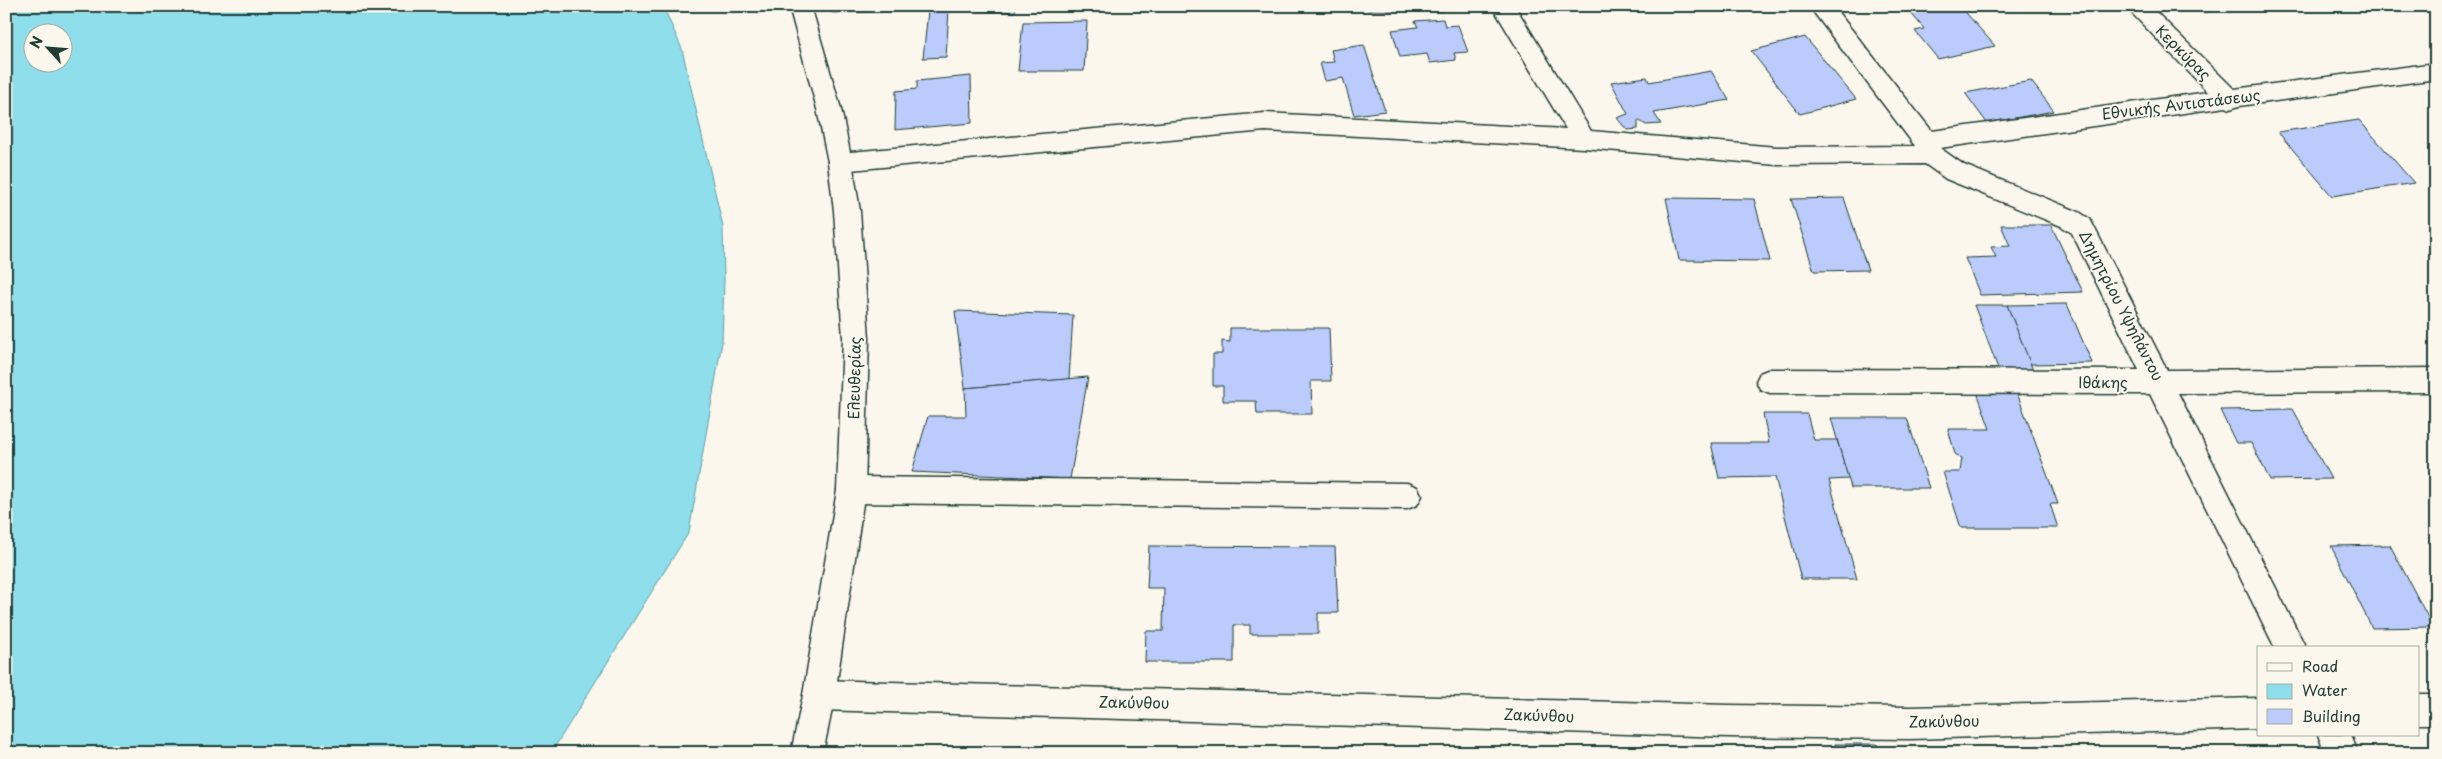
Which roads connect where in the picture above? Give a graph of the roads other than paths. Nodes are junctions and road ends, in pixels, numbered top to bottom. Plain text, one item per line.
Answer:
1 (800, 6) edge
2 (1503, 6) edge
3 (1820, 6) edge
4 (2136, 6) edge
5 (2436, 71) edge
6 (2230, 100) junction
7 (1584, 139) junction
8 (1928, 148) junction
9 (840, 162) junction
10 (2436, 380) edge
11 (1770, 381) dead end
12 (2160, 383) junction
13 (852, 490) junction
14 (1407, 496) dead end
15 (2291, 646) edge
16 (819, 694) junction
17 (2420, 709) edge
18 (2436, 709) edge
19 (2257, 714) edge
20 (2334, 736) edge
21 (807, 753) edge
22 (2342, 753) edge

1 - 9 street, Ελευθερίας
2 - 7 street
3 - 8 street, Δημητρίου Υψηλάντου
4 - 6 street, Κερκύρας
5 - 6 street, Εθνικής Αντιστάσεως
6 - 8 street, Εθνικής Αντιστάσεως
7 - 8 street, Εθνικής Αντιστάσεως
7 - 9 street, Εθνικής Αντιστάσεως
8 - 12 street, Δημητρίου Υψηλάντου
9 - 13 street, Ελευθερίας
10 - 12 street, Ιθάκης
11 - 12 street, Ιθάκης
12 - 15 street, Δημητρίου Υψηλάντου
13 - 14 street
13 - 16 street, Ελευθερίας
16 - 19 street, Ζακύνθου
16 - 21 street, Ελευθερίας
17 - 18 street
20 - 22 street

